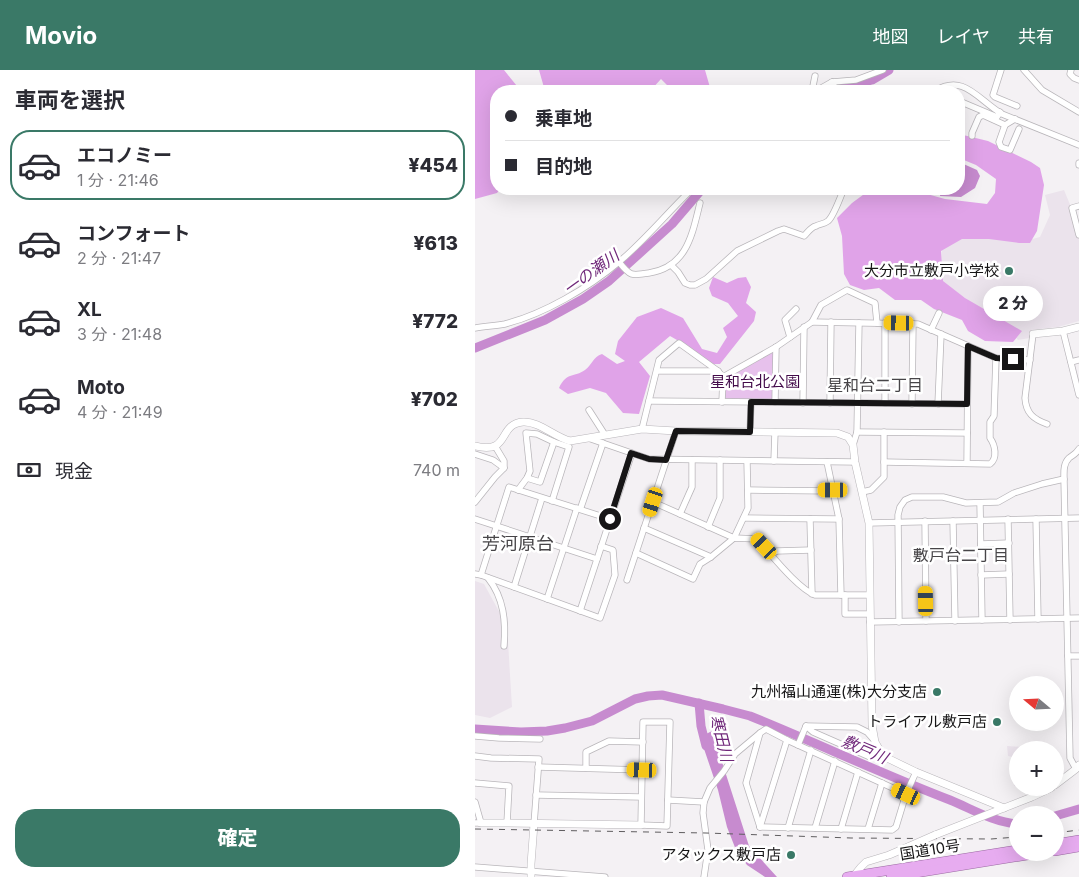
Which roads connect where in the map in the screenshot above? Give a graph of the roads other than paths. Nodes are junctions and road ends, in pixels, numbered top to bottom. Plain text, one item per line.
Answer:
1 (883, 70) edge
2 (1001, 70) edge
3 (1023, 70) edge
4 (1071, 70) edge
5 (815, 76) dead end
6 (1079, 80) edge
7 (832, 83) joint
8 (814, 85) edge
9 (828, 85) edge
10 (965, 87) edge
11 (965, 104) edge
12 (1017, 106) dead end
13 (1000, 112) junction
14 (1079, 112) edge
15 (1015, 119) junction
16 (1005, 125) junction
17 (1019, 129) dead end
18 (973, 136) dead end
19 (1079, 145) edge
20 (686, 195) edge
21 (841, 195) edge
22 (699, 203) dead end
23 (1079, 206) edge
24 (1079, 235) edge
25 (620, 263) junction
26 (671, 265) junction
27 (796, 309) dead end
28 (939, 313) dead end
29 (812, 322) junction
30 (831, 322) junction
31 (859, 323) junction
32 (877, 323) junction
33 (885, 323) junction
34 (913, 324) junction
35 (475, 326) edge
36 (804, 327) junction
37 (1079, 327) edge
38 (931, 330) junction
39 (1063, 331) junction
40 (941, 334) junction
41 (1033, 334) joint
42 (789, 337) junction
43 (968, 346) junction
44 (776, 347) junction
45 (996, 358) junction
46 (1030, 360) junction
47 (1079, 360) edge
48 (1071, 362) junction
49 (657, 371) junction
50 (718, 371) junction
51 (723, 377) junction
52 (1079, 395) edge
53 (649, 401) junction
54 (722, 402) junction
55 (751, 402) junction
56 (775, 402) junction
57 (803, 402) junction
58 (830, 403) junction
59 (857, 403) junction
60 (885, 404) junction
61 (912, 404) junction
62 (937, 404) junction
63 (967, 404) junction
64 (589, 410) dead end
65 (1047, 424) dead end
66 (642, 430) junction
67 (676, 431) junction
68 (750, 432) junction
69 (775, 432) junction
70 (857, 432) junction
71 (884, 432) junction
72 (967, 433) junction
73 (605, 435) junction
74 (588, 438) junction
75 (553, 442) junction
76 (603, 443) junction
77 (569, 444) junction
78 (853, 445) junction
79 (475, 446) edge
80 (495, 446) junction
81 (1079, 449) edge
82 (631, 453) junction
83 (475, 454) edge
84 (666, 460) junction
85 (691, 460) junction
86 (720, 460) junction
87 (747, 461) junction
88 (774, 461) junction
89 (827, 462) junction
90 (855, 462) junction
91 (884, 462) junction
92 (967, 463) junction
93 (504, 468) junction
94 (527, 478) junction
95 (1064, 479) junction
96 (518, 490) junction
97 (748, 490) junction
98 (833, 490) junction
99 (863, 492) junction
100 (478, 494) edge
101 (543, 498) junction
102 (552, 501) junction
103 (475, 502) edge
104 (653, 502) junction
105 (980, 503) junction
106 (579, 508) junction
107 (679, 514) junction
108 (744, 518) junction
109 (1065, 518) junction
110 (1079, 518) edge
111 (610, 519) junction
112 (810, 519) junction
113 (839, 519) junction
114 (1008, 519) junction
115 (1036, 519) junction
116 (475, 520) edge
117 (980, 520) junction
118 (925, 521) junction
119 (953, 521) junction
120 (898, 522) junction
121 (869, 523) junction
122 (497, 526) junction
123 (708, 527) junction
124 (644, 528) junction
125 (530, 537) junction
126 (734, 538) junction
127 (1009, 543) junction
128 (981, 544) junction
129 (601, 546) junction
130 (563, 548) junction
131 (811, 550) junction
132 (636, 553) junction
133 (771, 554) junction
134 (711, 557) junction
135 (597, 559) junction
136 (478, 574) edge
137 (1009, 574) junction
138 (981, 575) junction
139 (488, 578) junction
140 (627, 580) dead end
141 (514, 587) junction
142 (812, 594) junction
143 (843, 595) junction
144 (870, 595) junction
145 (547, 599) junction
146 (580, 611) junction
147 (870, 614) junction
148 (1067, 618) junction
149 (1079, 618) edge
150 (1038, 619) junction
151 (982, 620) junction
152 (1010, 620) junction
153 (926, 621) junction
154 (955, 621) junction
155 (870, 622) junction
156 (899, 622) junction
157 (504, 646) dead end
158 (1068, 656) junction
159 (1079, 656) edge
160 (805, 728) junction
161 (760, 733) junction
162 (475, 736) edge
163 (540, 739) dead end
164 (787, 740) junction
165 (643, 742) junction
166 (875, 742) junction
167 (799, 743) junction
168 (811, 750) junction
169 (475, 756) edge
170 (883, 756) junction
171 (835, 761) junction
172 (539, 767) junction
173 (1077, 767) edge
174 (586, 768) junction
175 (642, 770) junction
176 (858, 772) junction
177 (915, 774) junction
178 (1064, 778) edge
179 (475, 783) edge
180 (882, 783) junction
181 (907, 792) junction
182 (536, 795) junction
183 (1034, 796) edge
184 (641, 797) junction
185 (668, 800) junction
186 (475, 802) edge
187 (704, 802) junction
188 (1004, 808) junction
189 (507, 822) junction
190 (478, 823) edge
191 (534, 824) junction
192 (641, 825) junction
193 (760, 827) junction
194 (788, 828) junction
195 (815, 828) junction
196 (841, 829) junction
197 (868, 829) junction
198 (1079, 840) edge
199 (1064, 842) edge
200 (1079, 847) edge
201 (1064, 850) edge
202 (1009, 851) edge
203 (1009, 858) edge
204 (475, 867) edge
205 (531, 874) edge
206 (605, 877) edge
207 (704, 877) edge
208 (852, 877) edge
209 (891, 877) edge

1 - 7 street
2 - 12 street
3 - 14 street
4 - 6 street
5 - 8 street
7 - 9 street
10 - 13 street
11 - 13 street
13 - 15 street
15 - 16 street
15 - 19 street
16 - 17 street
16 - 18 street
20 - 25 street
21 - 26 street
22 - 26 street
23 - 24 street
25 - 26 street
25 - 35 street
27 - 42 street
28 - 38 street
29 - 30 street
29 - 32 street
29 - 36 street
30 - 31 street
30 - 58 street
31 - 32 street
31 - 59 street
32 - 33 street
33 - 34 street
33 - 60 street
34 - 38 street
34 - 61 street
36 - 42 street
36 - 57 street
37 - 39 street
38 - 40 street
39 - 41 street
39 - 48 street
40 - 43 street
40 - 62 street
41 - 46 street
42 - 44 street
43 - 45 street
43 - 63 street
44 - 51 street
44 - 56 street
45 - 46 street
45 - 92 street
46 - 65 street
47 - 48 street
48 - 52 street
49 - 50 street
49 - 50 street
49 - 53 street
50 - 51 street
51 - 54 street
53 - 54 street
53 - 66 street
54 - 55 street
55 - 56 street
55 - 68 street
56 - 57 street
57 - 58 street
58 - 59 street
59 - 60 street
59 - 70 street
60 - 61 street
61 - 62 street
62 - 63 street
63 - 72 street
64 - 73 street
66 - 67 street
66 - 73 street
67 - 68 street
67 - 84 street
68 - 69 street
69 - 78 street
69 - 88 street
70 - 71 street
70 - 78 street
71 - 72 street
71 - 91 street
72 - 92 street
73 - 74 street
74 - 76 street
74 - 77 street
75 - 77 street
75 - 94 street
75 - 94 street
76 - 82 street
76 - 106 street
77 - 80 street
77 - 102 street
78 - 90 street
79 - 80 street
80 - 93 street
81 - 95 street
82 - 84 street
82 - 111 street
83 - 93 street
84 - 85 street
84 - 104 street
85 - 86 street
85 - 107 street
86 - 87 street
86 - 123 street
87 - 88 street
87 - 97 street
88 - 89 street
89 - 90 street
89 - 98 street
90 - 99 street
91 - 92 street
91 - 99 street
93 - 100 street
94 - 96 street
95 - 105 street
95 - 109 street
96 - 101 street
96 - 122 street
97 - 98 street
97 - 108 street
98 - 113 street
99 - 121 street
100 - 103 street
101 - 102 street
101 - 125 street
102 - 106 street
104 - 107 street
104 - 124 street
105 - 117 street
105 - 120 street
106 - 111 street
106 - 130 street
107 - 123 street
108 - 112 street
108 - 126 street
109 - 110 street
109 - 115 street
109 - 148 street
111 - 129 street
112 - 113 street
112 - 131 street
113 - 143 street
114 - 115 street
114 - 117 street
114 - 127 street
115 - 150 street
116 - 122 street
117 - 119 street
117 - 128 street
118 - 119 street
118 - 120 street
118 - 153 street
119 - 154 street
120 - 121 street
120 - 156 street
121 - 144 street
122 - 125 street
122 - 136 street
123 - 126 street
124 - 132 street
124 - 134 street
125 - 130 street
125 - 141 street
126 - 133 street
126 - 134 street
127 - 128 street
127 - 137 street
128 - 138 street
129 - 135 street
129 - 146 street
130 - 135 street
130 - 145 street
131 - 133 street
131 - 142 street
132 - 134 street
132 - 140 street
133 - 142 street
135 - 146 street
136 - 139 street
137 - 138 street
137 - 152 street
138 - 151 street
139 - 141 street
139 - 157 street
141 - 145 street
142 - 143 street
143 - 144 street
143 - 147 street
144 - 147 street
145 - 146 street
147 - 155 street
148 - 149 street
148 - 150 street
148 - 158 street
150 - 152 street
151 - 152 street
151 - 154 street
153 - 154 street
153 - 156 street
155 - 156 street
155 - 166 street
158 - 159 street
158 - 173 street
160 - 166 street
160 - 167 street
160 - 170 street
161 - 164 street
161 - 187 street
161 - 193 street
162 - 163 street
164 - 167 street
164 - 193 street
165 - 174 street
165 - 175 street
165 - 185 street
166 - 170 street
167 - 168 street
168 - 171 street
168 - 194 street
169 - 172 street
170 - 177 street
171 - 176 street
171 - 195 street
172 - 174 street
172 - 182 street
173 - 178 street
174 - 175 street
175 - 184 street
176 - 180 street
176 - 196 street
177 - 181 street
177 - 188 street
179 - 189 street
180 - 181 street
180 - 197 street
181 - 197 street
182 - 184 street
182 - 191 street
183 - 188 street
184 - 192 street
185 - 187 street
185 - 192 street
186 - 190 street
187 - 207 street
188 - 208 street, bridge
189 - 190 street
189 - 191 street
191 - 192 street
191 - 205 street
193 - 194 street
194 - 195 street
195 - 196 street
196 - 197 street
198 - 199 highway
200 - 201 highway
202 - 208 highway, 国道10号
203 - 209 highway, 国道10号
204 - 205 street
205 - 206 street

